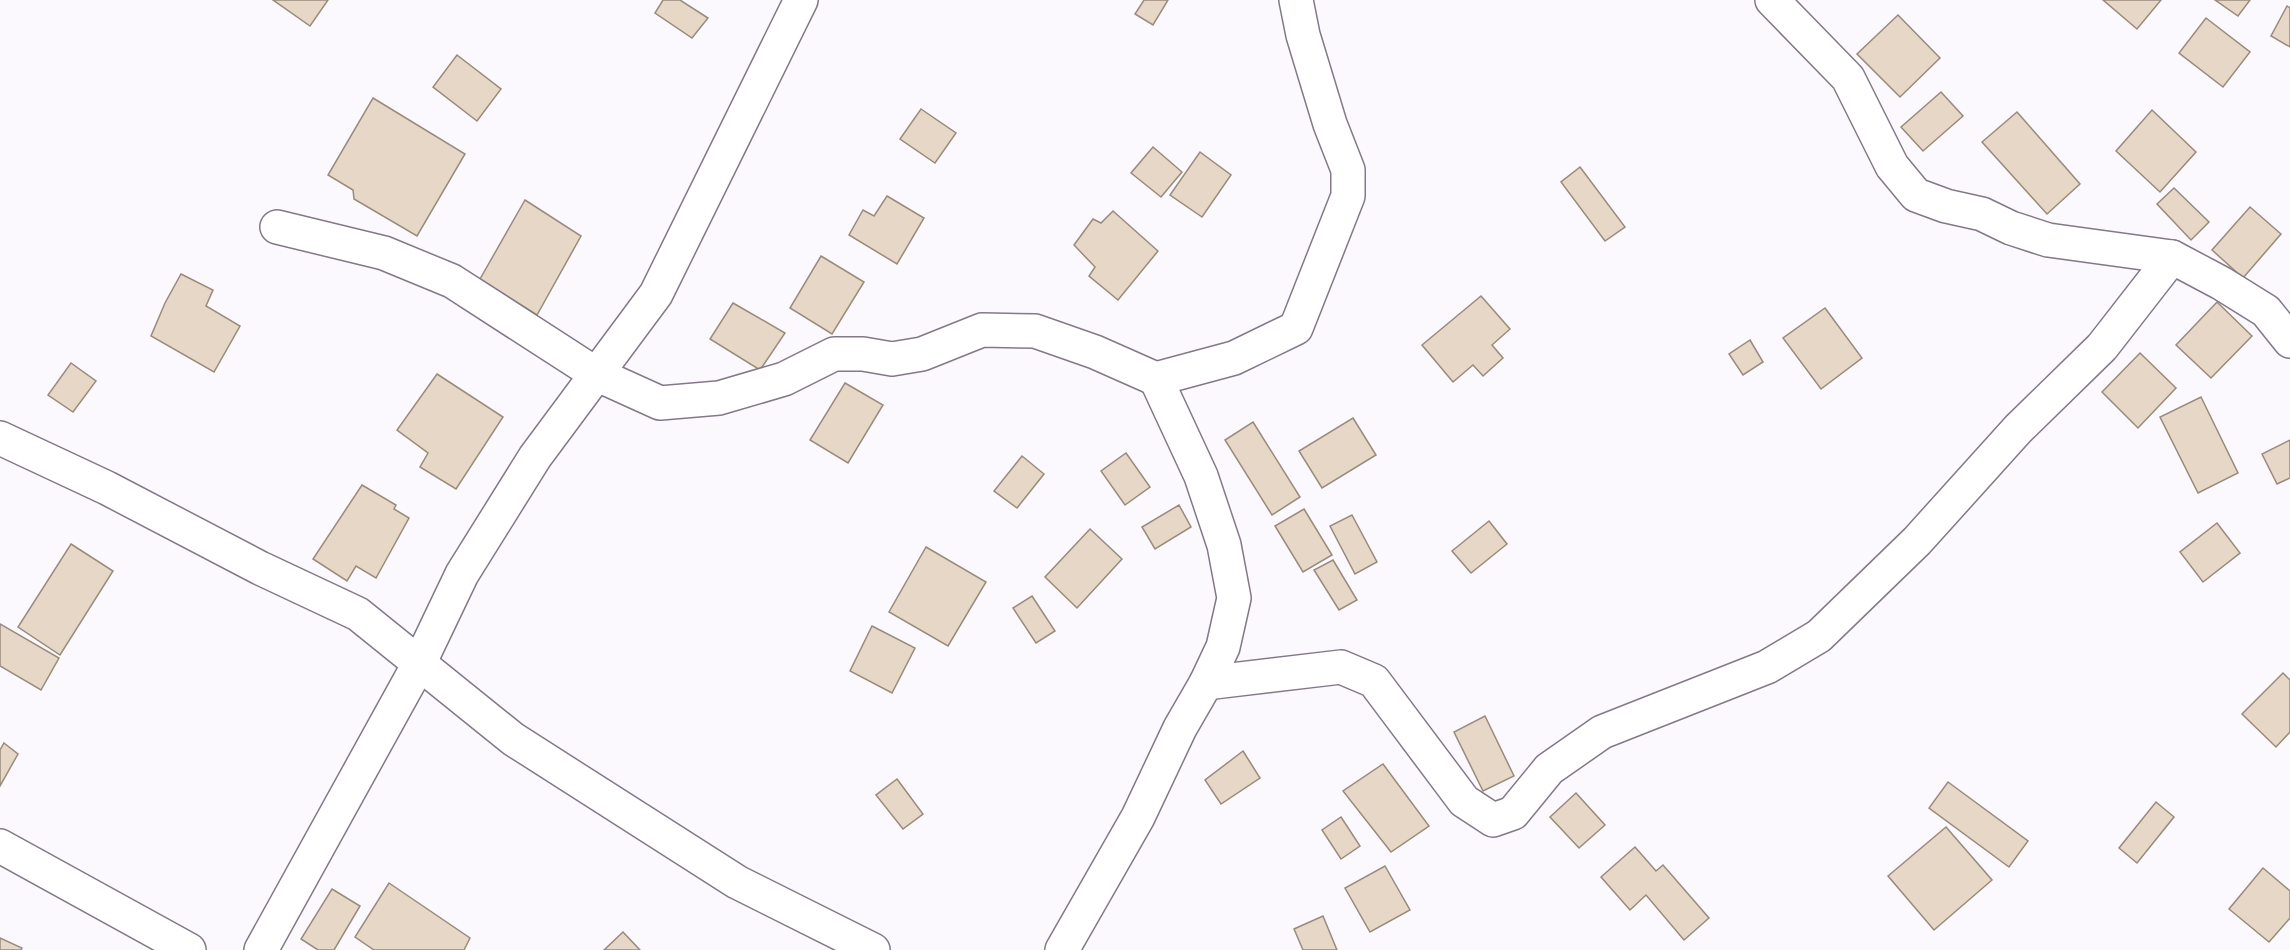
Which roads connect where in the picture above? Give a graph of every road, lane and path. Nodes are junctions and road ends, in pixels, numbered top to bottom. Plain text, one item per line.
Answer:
1 (801, 0) edge
2 (1296, 0) edge
3 (1772, 0) edge
4 (277, 227) dead end
5 (2172, 257) junction
6 (2290, 341) edge
7 (596, 374) junction
8 (1156, 379) junction
9 (0, 438) edge
10 (419, 664) junction
11 (1206, 683) junction
12 (0, 846) edge
13 (189, 950) edge
14 (261, 950) edge
15 (873, 950) edge
16 (1062, 950) edge

1 - 7 street
2 - 8 street
3 - 5 street
4 - 7 street
5 - 6 street
5 - 11 street
7 - 8 street
7 - 10 street
8 - 11 street
9 - 10 street
10 - 14 street
10 - 15 street
11 - 16 street
12 - 13 street

